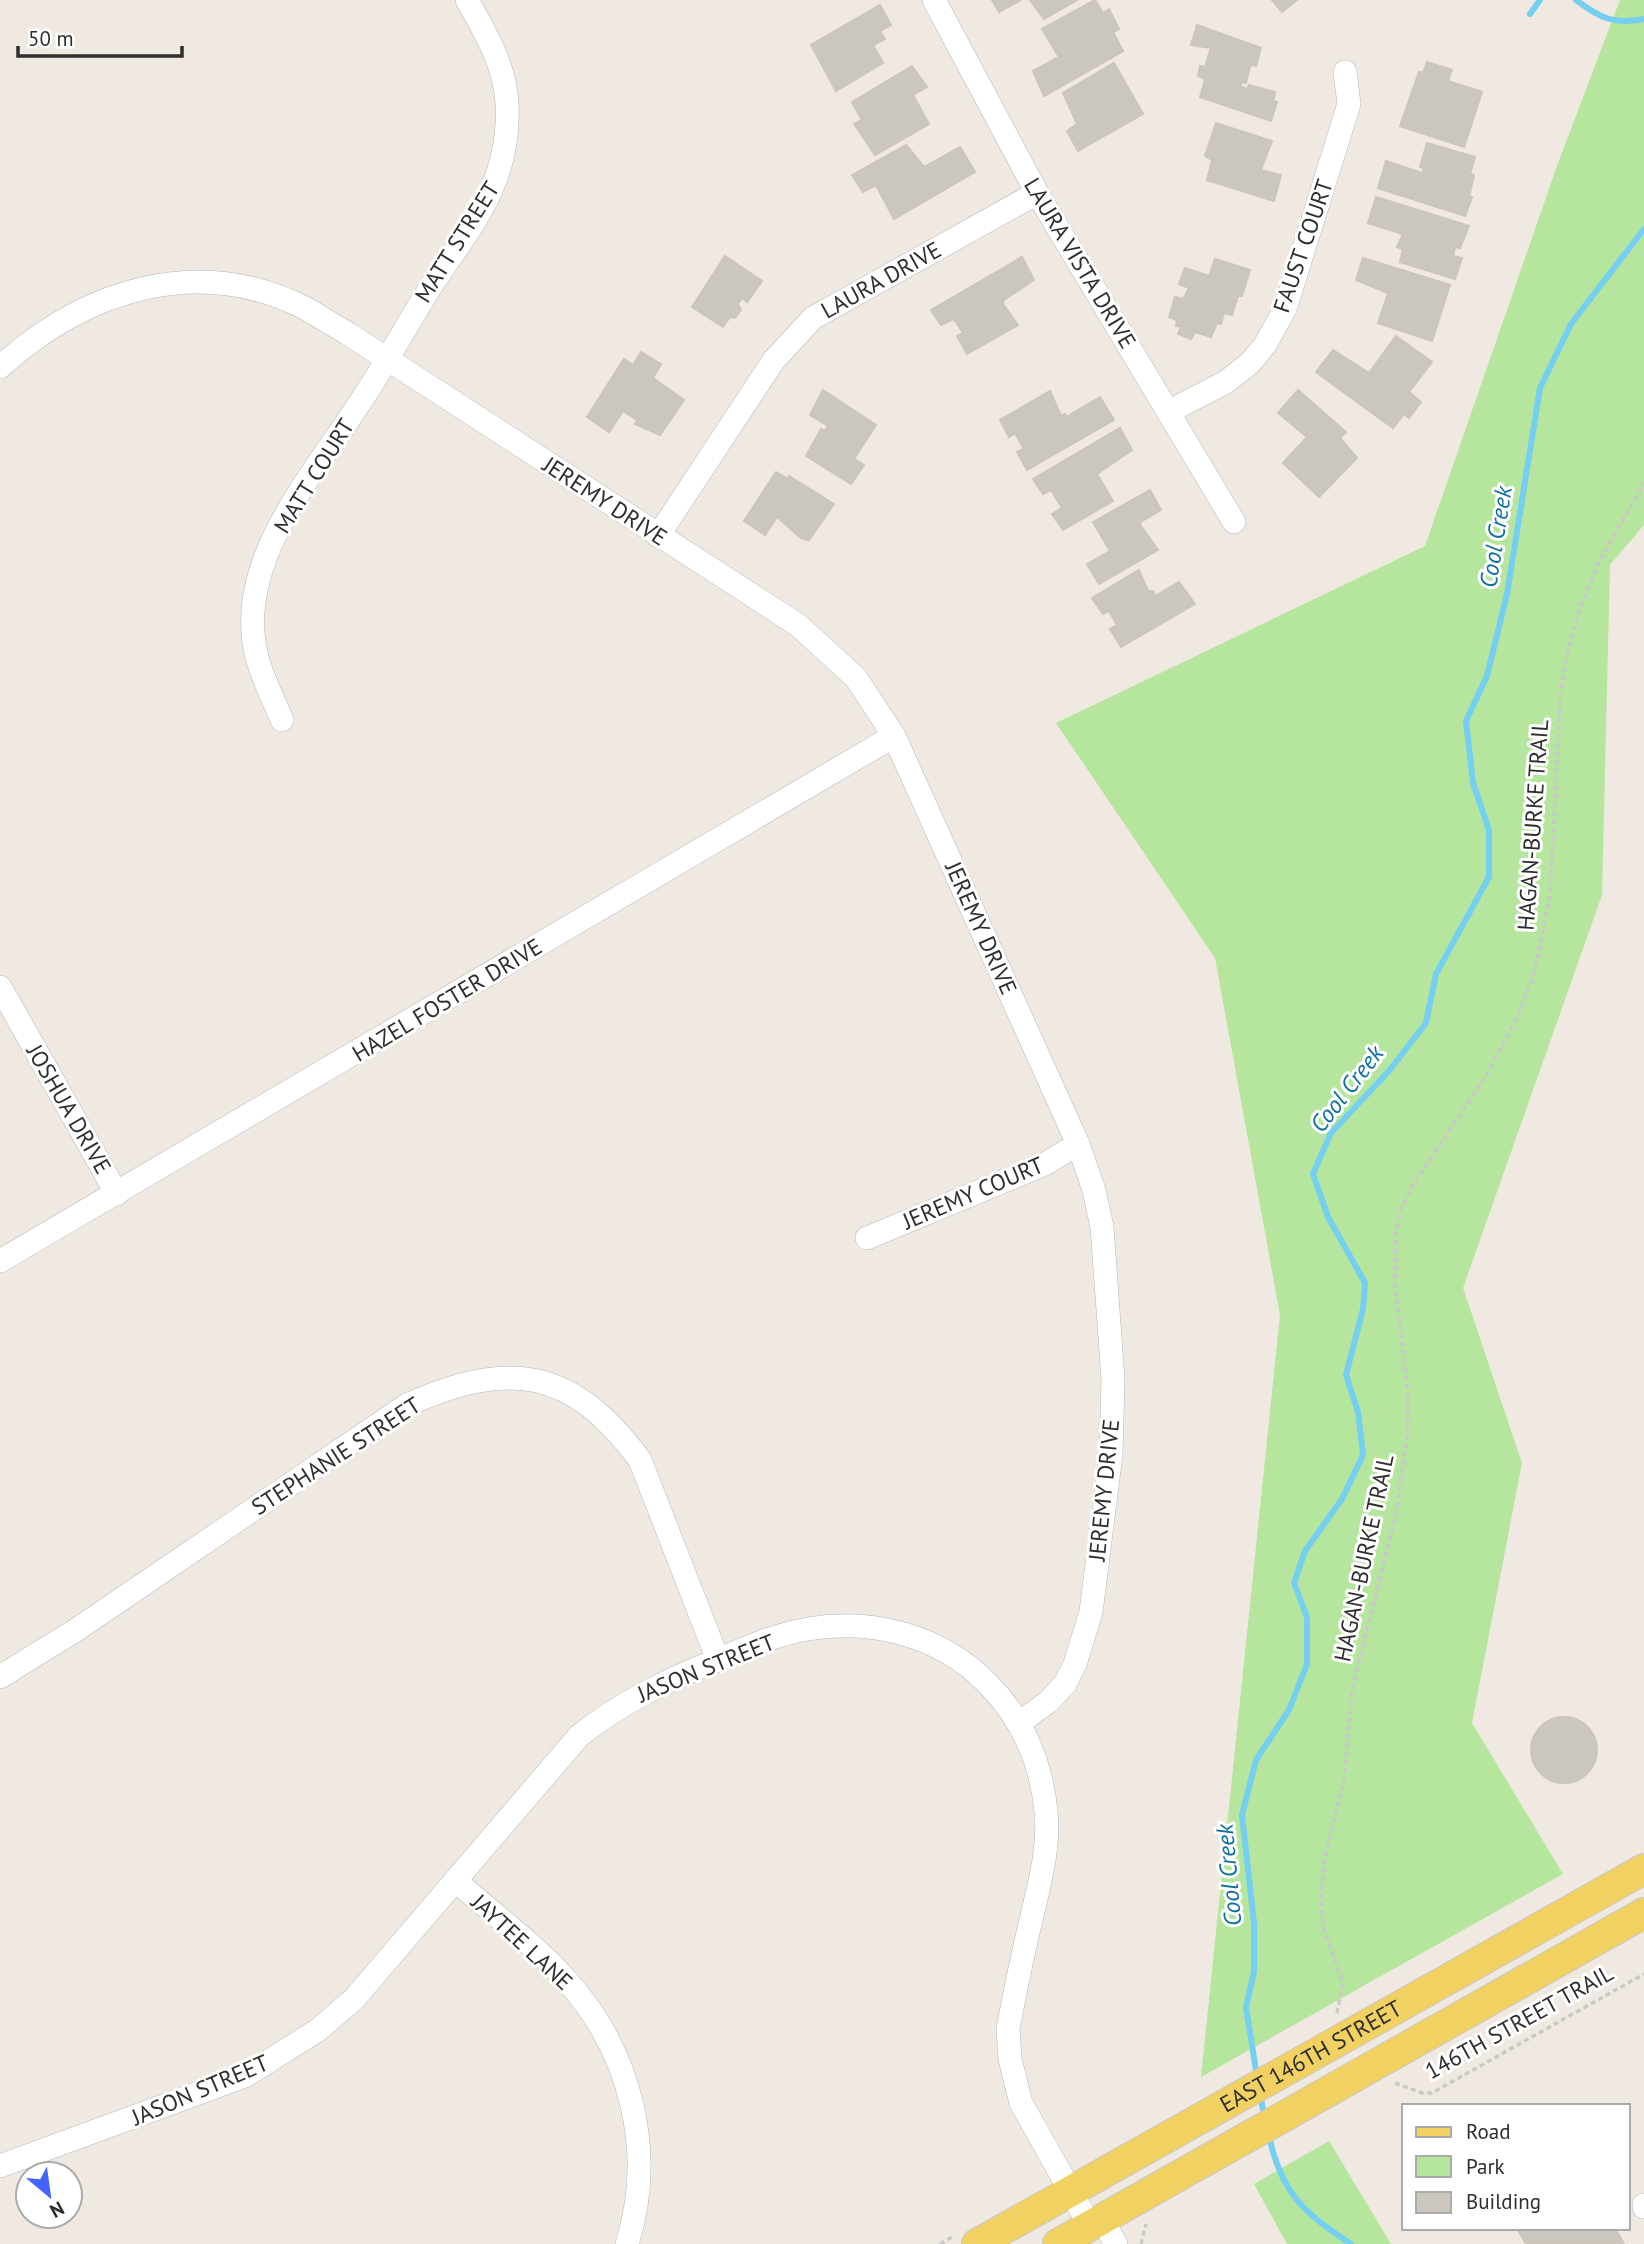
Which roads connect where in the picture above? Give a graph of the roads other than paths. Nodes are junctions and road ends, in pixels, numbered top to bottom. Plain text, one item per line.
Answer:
1 (467, 0) edge
2 (934, 0) edge
3 (1345, 72) dead end
4 (1037, 193) junction
5 (387, 359) junction
6 (0, 367) edge
7 (1170, 411) junction
8 (1234, 522) dead end
9 (658, 536) junction
10 (282, 720) dead end
11 (894, 737) junction
12 (0, 988) edge
13 (1078, 1144) junction
14 (117, 1194) junction
15 (867, 1238) dead end
16 (0, 1261) edge
17 (718, 1660) junction
18 (0, 1677) edge
19 (1019, 1723) junction
20 (1644, 1868) edge
21 (456, 1881) junction
22 (1644, 1913) edge
23 (0, 2166) edge
24 (1071, 2192) junction
25 (1087, 2235) edge
26 (627, 2244) edge
27 (978, 2244) edge

1 - 5 street, MATT STREET
2 - 4 street, LAURA VISTA DRIVE
3 - 7 street, FAUST COURT
4 - 7 street, LAURA VISTA DRIVE
4 - 9 street, LAURA DRIVE
5 - 6 street
5 - 9 street, JEREMY DRIVE
5 - 10 street, MATT COURT
7 - 8 street, LAURA VISTA DRIVE
9 - 11 street, JEREMY DRIVE
11 - 13 street, JEREMY DRIVE
11 - 14 street, HAZEL FOSTER DRIVE
12 - 14 street, JOSHUA DRIVE
13 - 15 street, JEREMY COURT
13 - 19 street, JEREMY DRIVE
14 - 16 street, HAZEL FOSTER DRIVE
17 - 18 street, STEPHANIE STREET
17 - 19 street, JASON STREET
17 - 21 street, JASON STREET
19 - 24 street, JASON STREET
20 - 24 main road, EAST 146TH STREET
21 - 23 street, JASON STREET
21 - 26 street, JAYTEE LANE
22 - 25 main road, EAST 146TH STREET
24 - 25 street, JASON STREET
24 - 27 main road, EAST 146TH STREET

